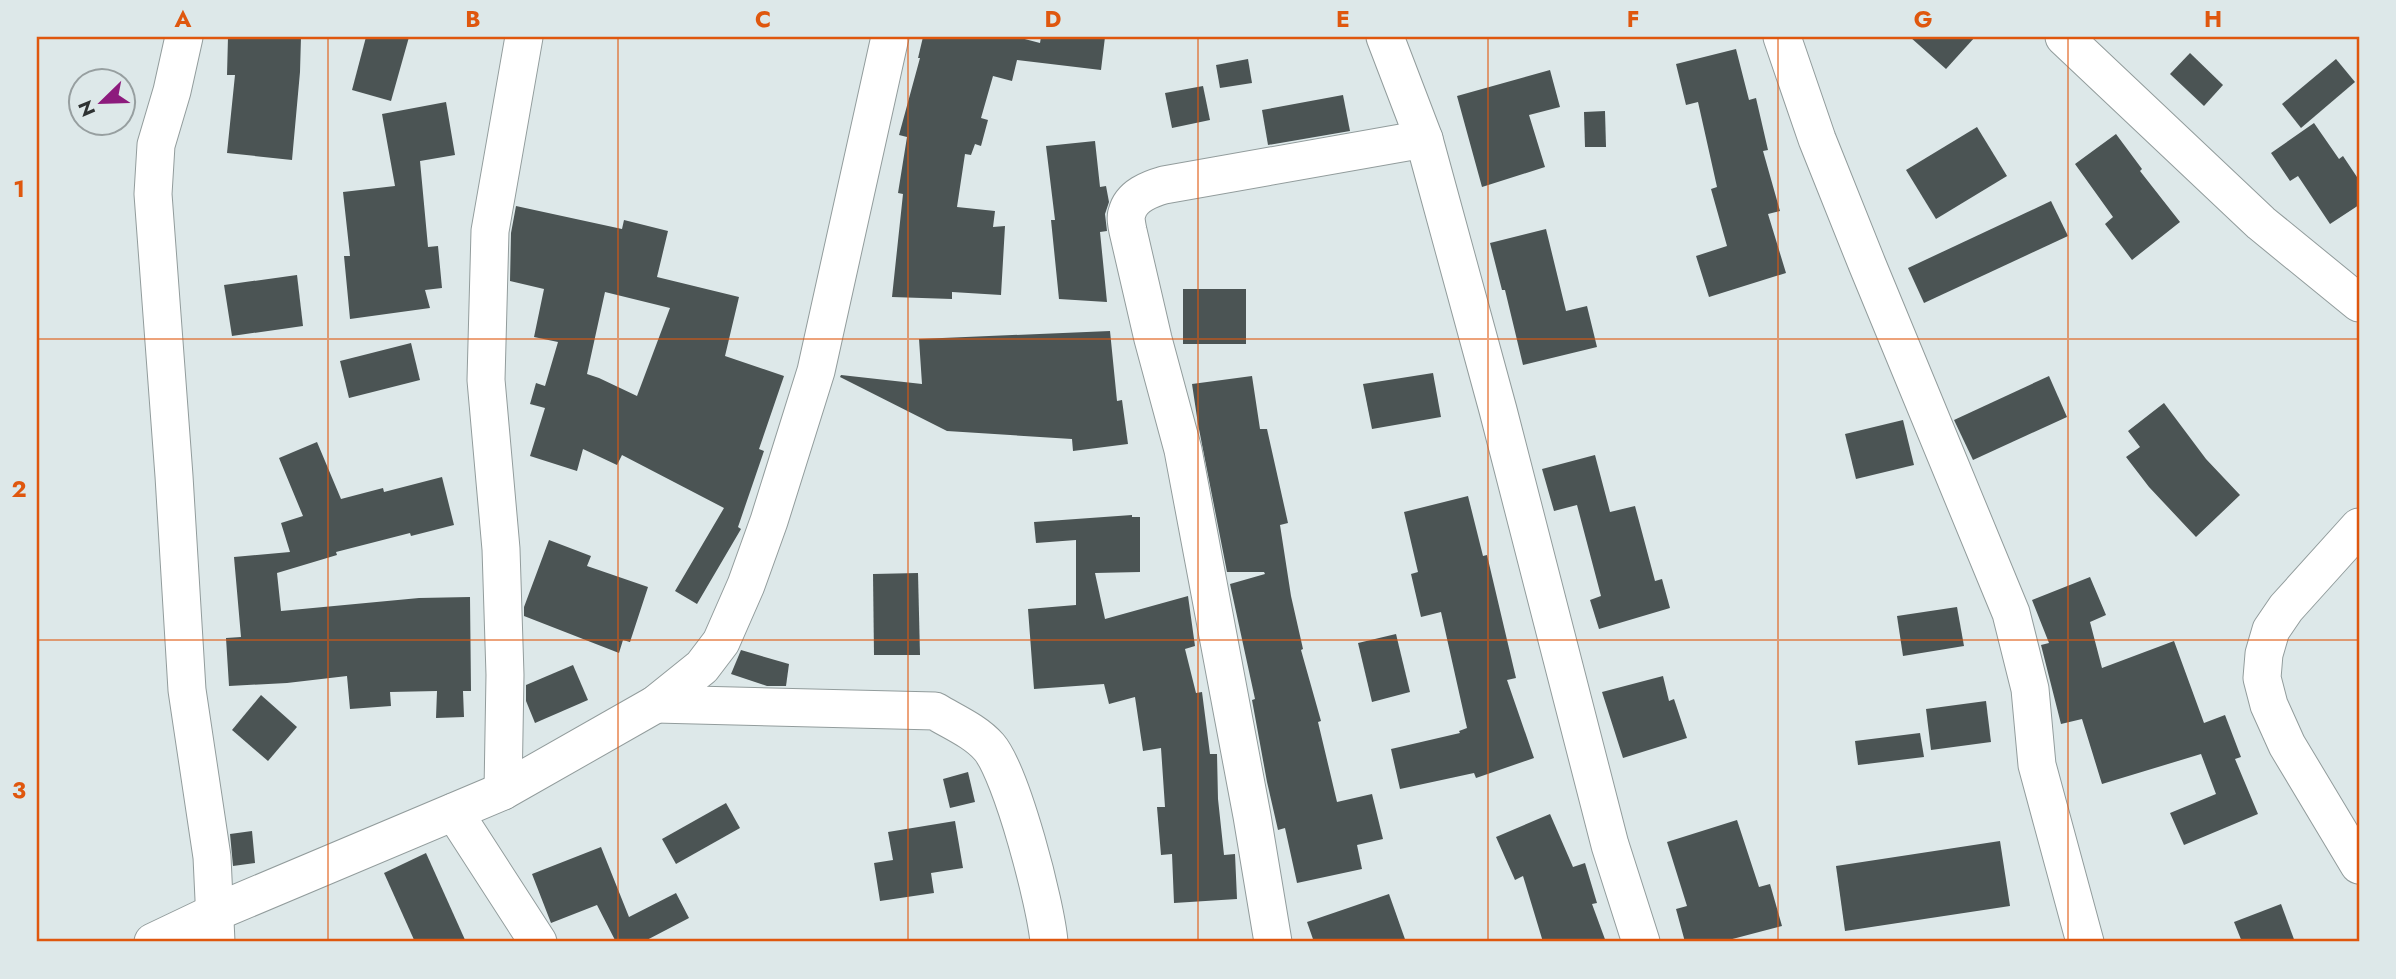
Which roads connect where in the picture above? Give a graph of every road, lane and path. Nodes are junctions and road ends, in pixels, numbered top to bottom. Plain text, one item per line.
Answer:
1 (184, 37) edge
2 (524, 37) edge
3 (890, 37) edge
4 (1385, 37) edge
5 (1782, 37) edge
6 (2064, 37) edge
7 (1424, 139) junction
8 (2359, 303) edge
9 (2359, 527) edge
10 (656, 704) junction
11 (503, 791) junction
12 (454, 812) junction
13 (2359, 865) edge
14 (216, 927) edge
15 (153, 942) edge
16 (538, 942) edge
17 (1049, 942) edge
18 (1273, 942) edge
19 (1641, 942) edge
20 (2085, 942) edge

1 - 14 street
2 - 11 street
3 - 10 street
4 - 7 street
5 - 20 street
6 - 8 street
7 - 18 street
7 - 19 street
9 - 13 street
10 - 11 street
10 - 17 street
11 - 12 street
12 - 14 street
12 - 16 street
14 - 15 street

